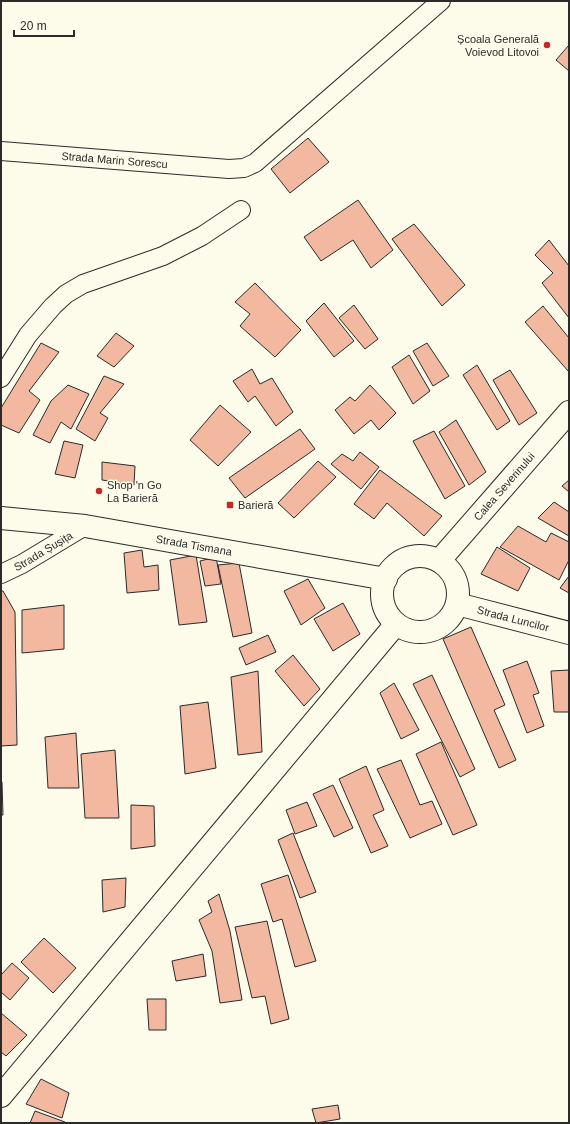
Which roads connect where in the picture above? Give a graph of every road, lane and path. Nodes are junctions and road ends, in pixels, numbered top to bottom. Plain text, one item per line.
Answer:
1 (441, 1) edge
2 (1, 151) edge
3 (241, 210) dead end
4 (1, 378) edge
5 (569, 412) edge
6 (1, 518) edge
7 (85, 526) junction
8 (439, 561) junction
9 (1, 574) edge
10 (386, 579) junction
11 (457, 604) junction
12 (396, 624) junction
13 (569, 633) edge
14 (1, 1096) edge

1 - 2 street, Strada Marin Sorescu
3 - 4 street
5 - 8 main road, Calea Severinului
6 - 7 main road, Strada Tismana
7 - 9 street, Strada Șușița
7 - 10 main road, Strada Tismana
8 - 10 main road
8 - 11 main road
10 - 12 main road
11 - 12 main road
11 - 13 main road, Strada Luncilor
12 - 14 main road

